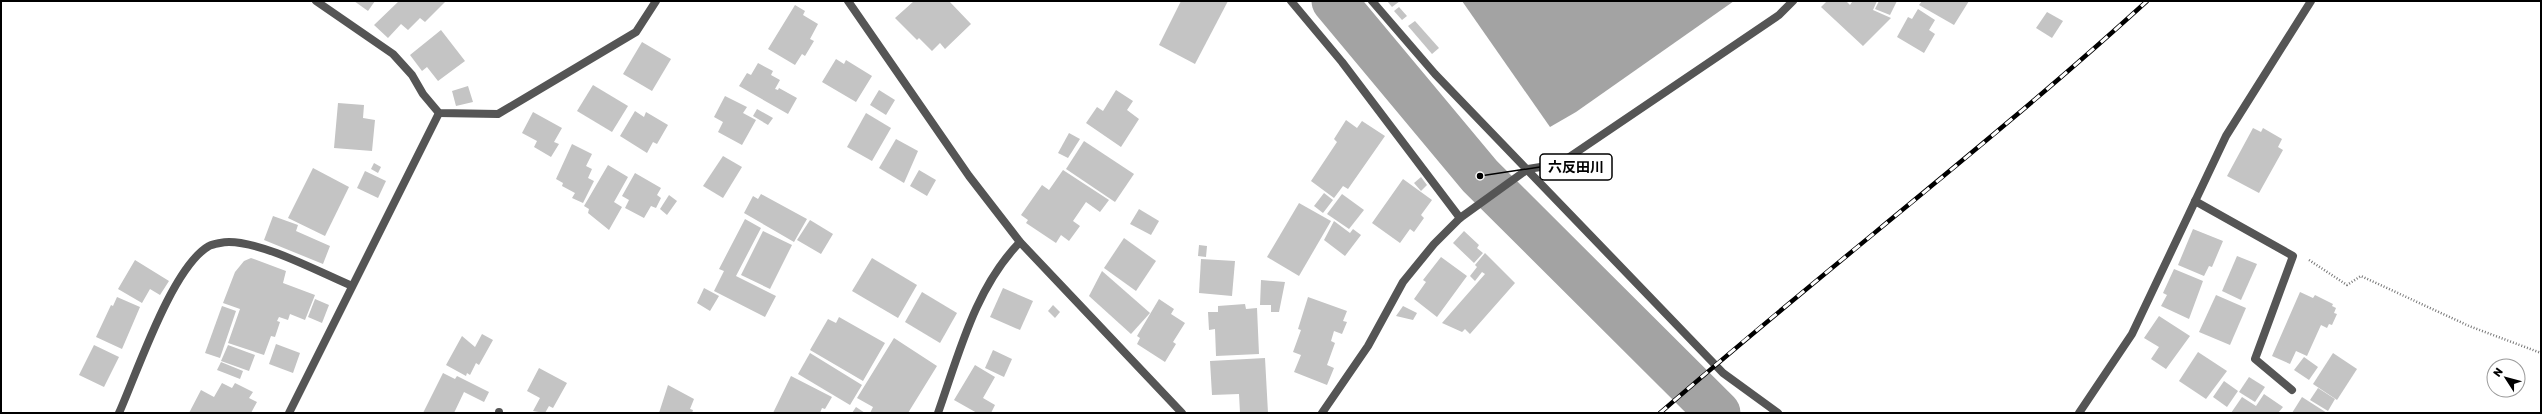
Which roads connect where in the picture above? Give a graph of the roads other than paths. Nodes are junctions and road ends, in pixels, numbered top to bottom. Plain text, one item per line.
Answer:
1 (316, 1) edge
2 (656, 1) edge
3 (848, 1) edge
4 (1290, 1) edge
5 (1372, 1) edge
6 (1793, 1) edge
7 (2311, 1) edge
8 (439, 113) junction
9 (1528, 169) junction
10 (2195, 201) junction
11 (1460, 218) junction
12 (1020, 242) junction
13 (352, 286) junction
14 (2292, 390) dead end
15 (291, 412) edge
16 (119, 413) edge
17 (938, 413) edge
18 (1182, 413) edge
19 (1322, 413) edge
20 (1778, 413) edge
21 (2079, 413) edge

1 - 8 street
2 - 8 street
3 - 12 street
4 - 11 street
5 - 9 street
6 - 9 street
7 - 10 street
8 - 13 street
9 - 11 street
9 - 20 street
10 - 14 street
10 - 21 street
11 - 19 street
12 - 17 street
12 - 18 street
13 - 15 street
13 - 16 street

